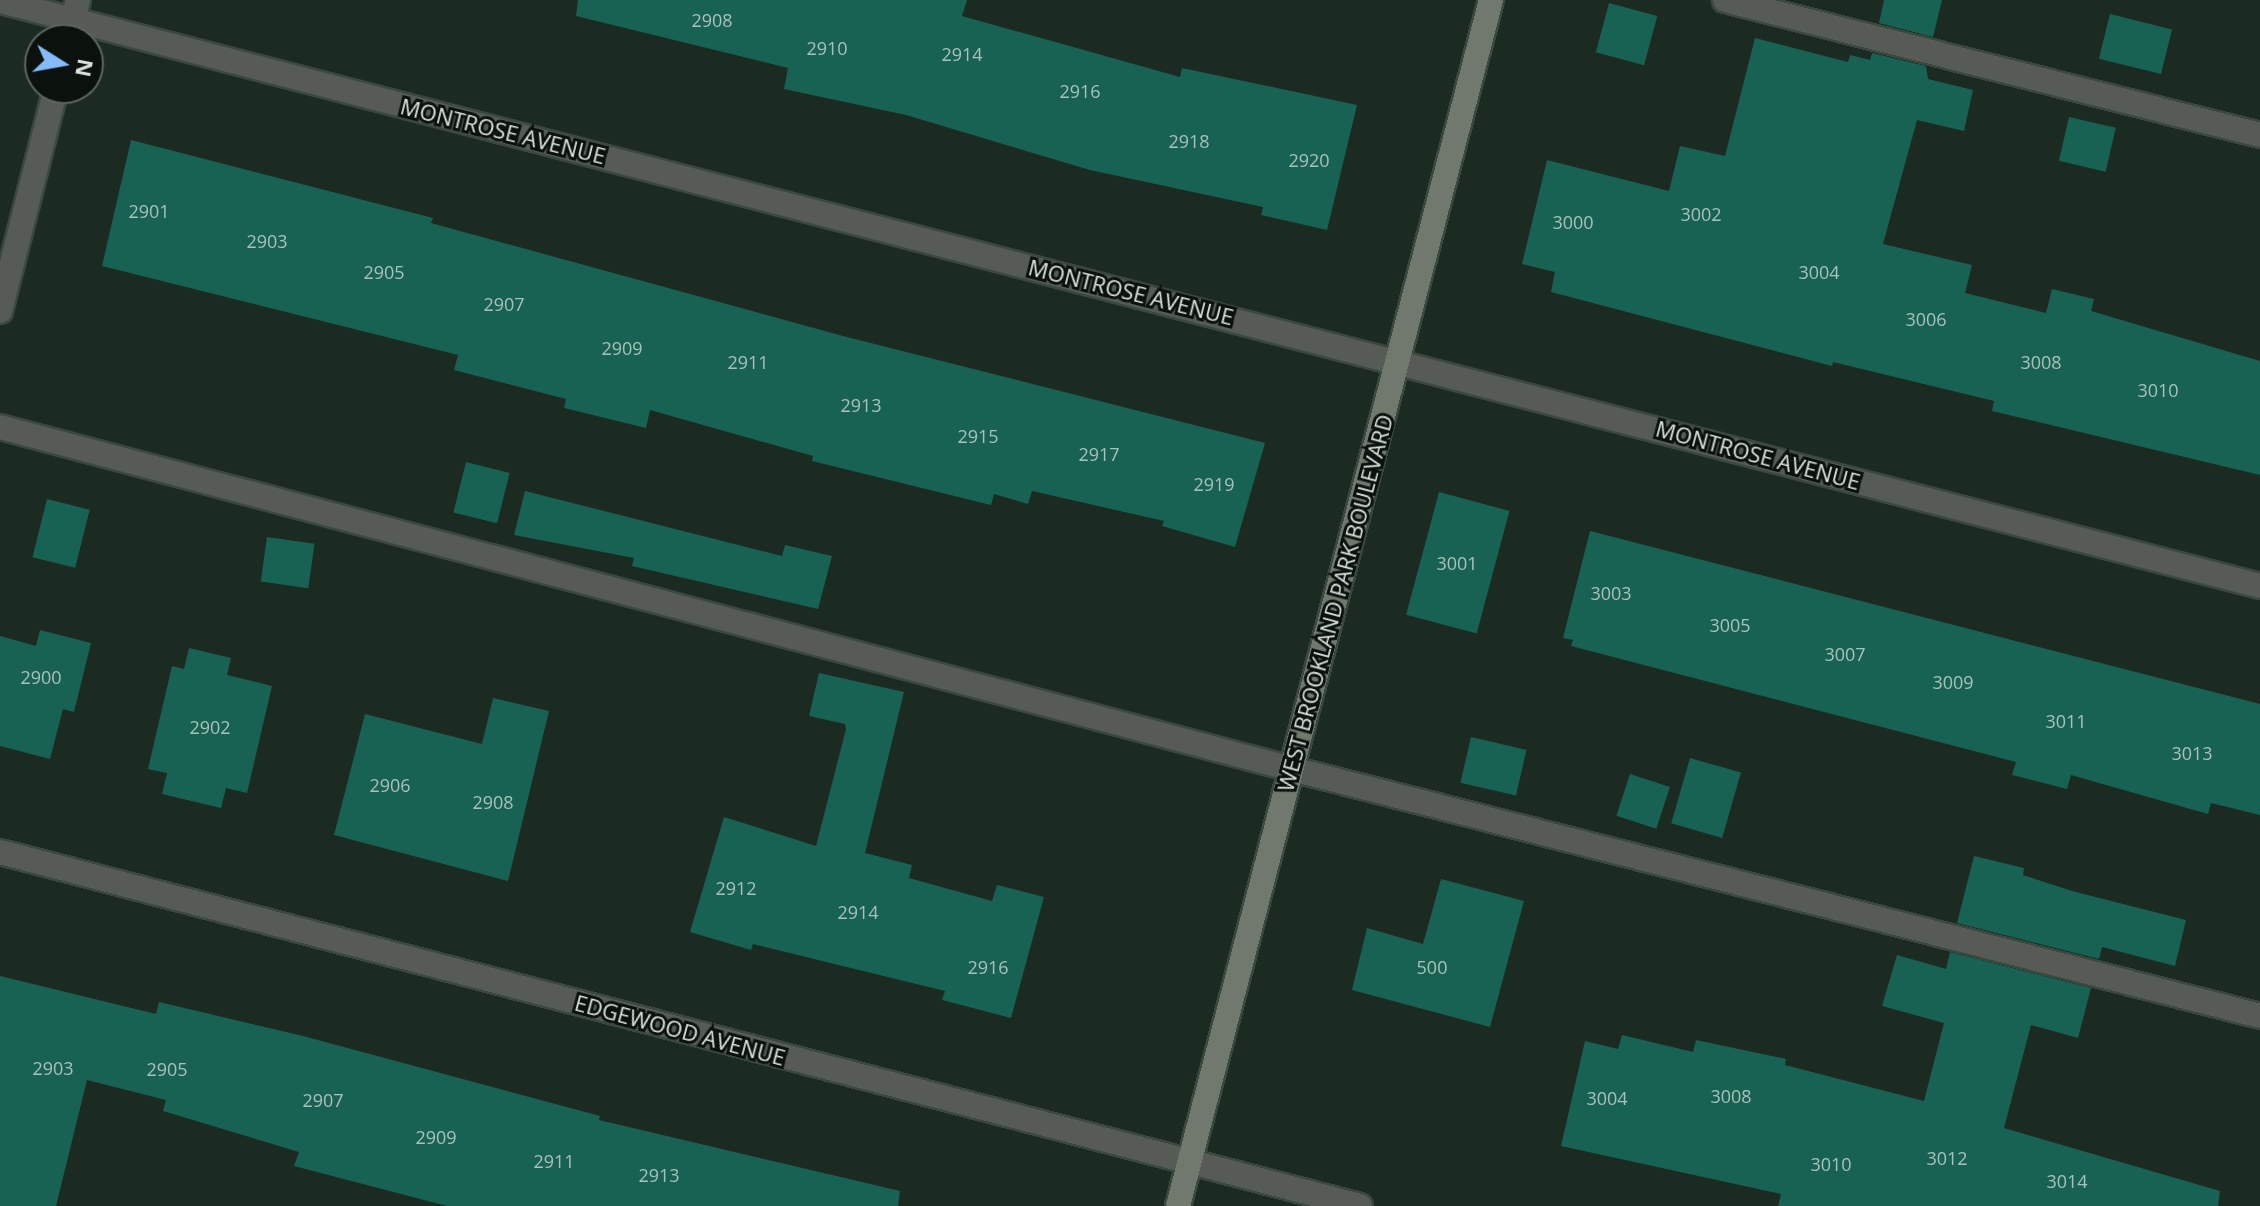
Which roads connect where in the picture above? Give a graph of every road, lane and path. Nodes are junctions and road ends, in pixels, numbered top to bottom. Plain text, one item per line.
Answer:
1 (1491, 0) edge
2 (1725, 0) edge
3 (0, 1) edge
4 (73, 20) edge
5 (52, 104) edge
6 (2260, 135) edge
7 (0, 311) edge
8 (1398, 360) junction
9 (0, 427) edge
10 (2260, 586) edge
11 (1292, 769) junction
12 (0, 852) edge
13 (2260, 1016) edge
14 (1189, 1163) junction
15 (1178, 1206) edge
16 (1360, 1206) edge

1 - 8 main road, WEST BROOKLAND PARK BOULEVARD
2 - 6 street
3 - 4 street, MONTROSE AVENUE
4 - 8 street, MONTROSE AVENUE
5 - 7 street
8 - 10 street, MONTROSE AVENUE
8 - 11 main road, WEST BROOKLAND PARK BOULEVARD
9 - 11 street
11 - 13 street
11 - 14 main road, WEST BROOKLAND PARK BOULEVARD
12 - 14 street, EDGEWOOD AVENUE
14 - 15 main road, WEST BROOKLAND PARK BOULEVARD
14 - 16 street, EDGEWOOD AVENUE

